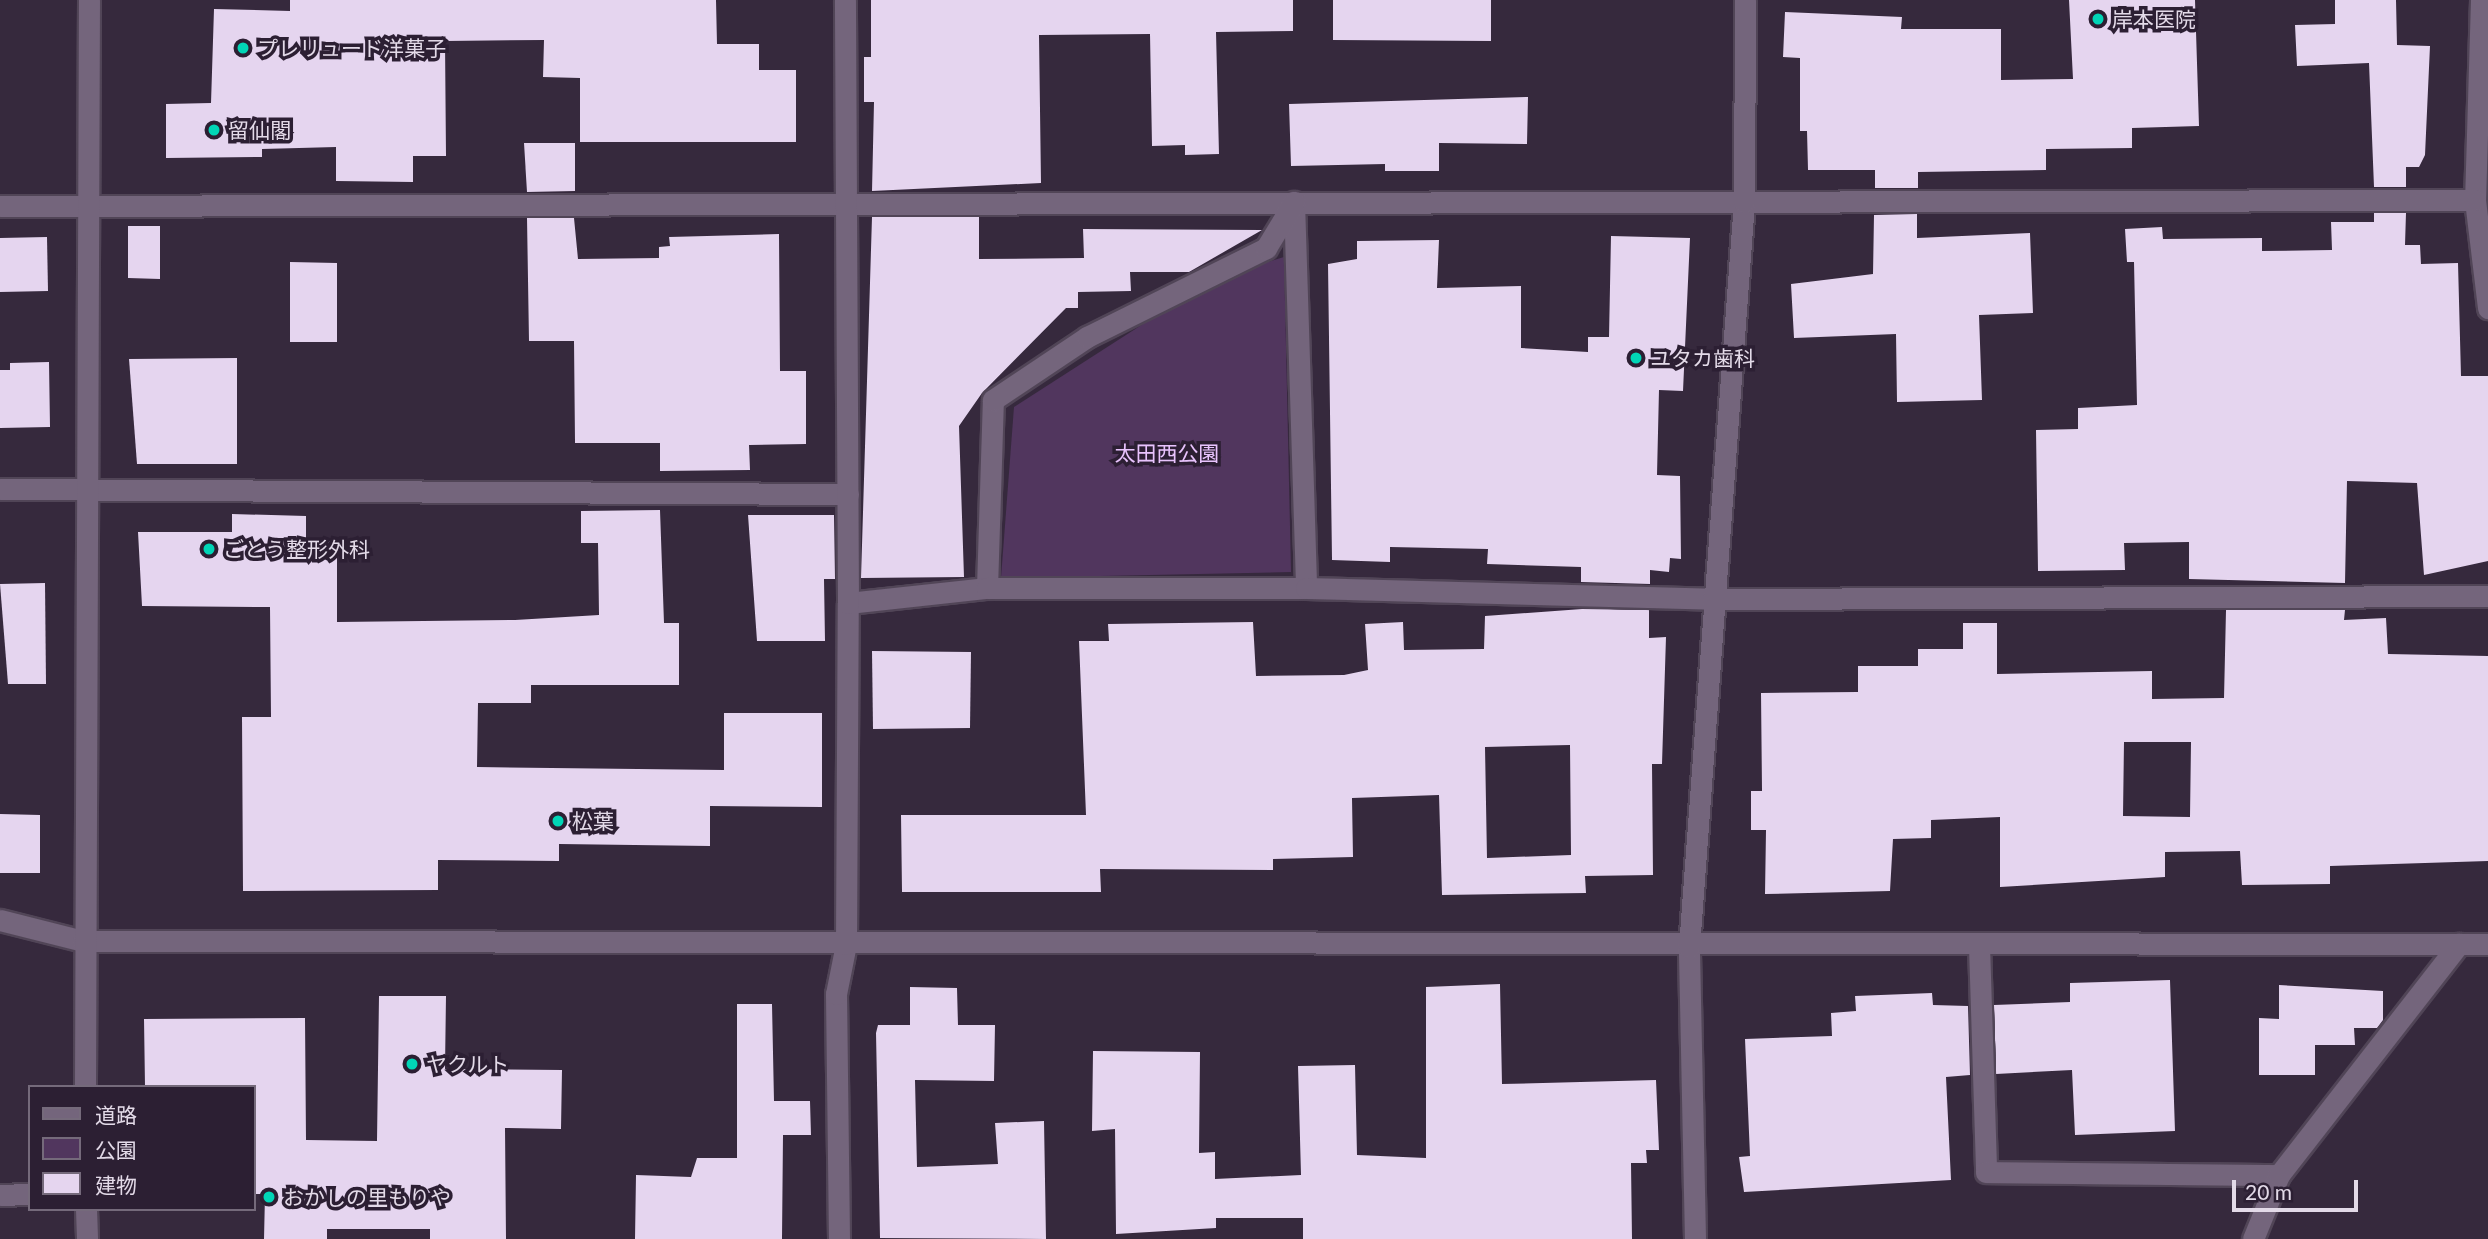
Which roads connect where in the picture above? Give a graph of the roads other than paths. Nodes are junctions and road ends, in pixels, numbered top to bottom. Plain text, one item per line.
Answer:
1 (89, 0) edge
2 (845, 0) edge
3 (1745, 0) edge
4 (2481, 0) edge
5 (2484, 22) edge
6 (2475, 200) junction
7 (1294, 202) junction
8 (1744, 202) junction
9 (846, 203) junction
10 (90, 205) junction
11 (0, 206) edge
12 (2488, 308) edge
13 (0, 489) edge
14 (89, 491) junction
15 (848, 494) junction
16 (987, 588) junction
17 (1306, 588) junction
18 (2488, 596) edge
19 (1713, 599) junction
20 (848, 603) junction
21 (0, 920) edge
22 (83, 942) junction
23 (846, 944) junction
24 (2459, 944) junction
25 (2488, 944) edge
26 (1979, 945) junction
27 (1689, 947) junction
28 (85, 1085) edge
29 (2279, 1175) junction
30 (28, 1194) edge
31 (0, 1195) edge
32 (86, 1211) edge
33 (87, 1239) edge
34 (839, 1239) edge
35 (1695, 1239) edge
36 (2253, 1239) edge

1 - 10 street
2 - 9 street
3 - 8 street
4 - 5 street
5 - 6 street
6 - 8 street
6 - 12 street
7 - 8 street
7 - 9 street
7 - 16 street
7 - 17 street
8 - 19 street
9 - 10 street
9 - 15 street
10 - 11 street
10 - 14 street
13 - 14 street
14 - 15 street
14 - 22 street
15 - 20 street
16 - 17 street
16 - 20 street
17 - 19 street
18 - 19 street
19 - 27 street
20 - 23 street
21 - 22 street
22 - 23 street
22 - 28 street
23 - 27 street
23 - 34 street
24 - 25 street
24 - 26 street
24 - 29 street
26 - 27 street
26 - 29 street
27 - 35 street
29 - 36 street
30 - 31 street
32 - 33 street

